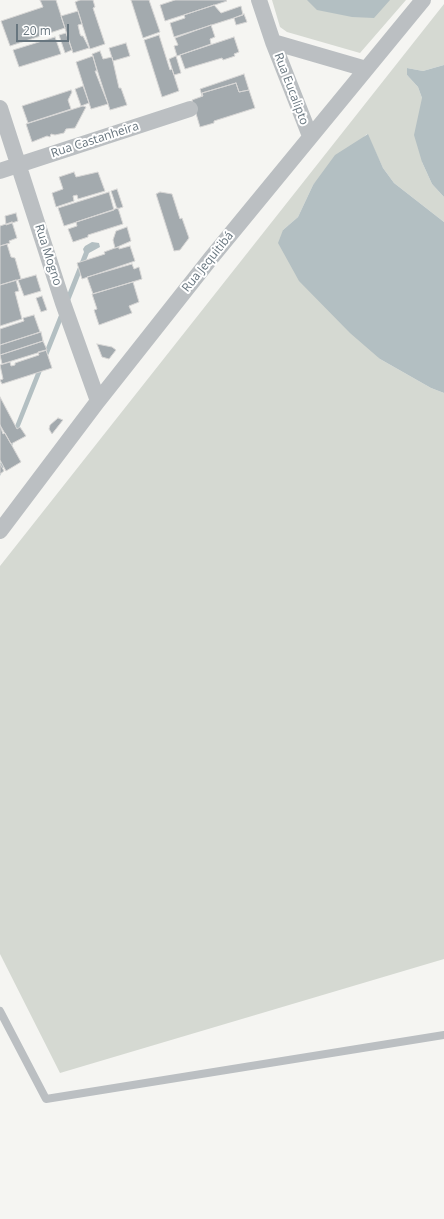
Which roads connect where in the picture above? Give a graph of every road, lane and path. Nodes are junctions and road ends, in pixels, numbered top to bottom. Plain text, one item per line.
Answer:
1 (258, 0) edge
2 (423, 0) edge
3 (273, 42) junction
4 (366, 69) junction
5 (0, 108) edge
6 (190, 109) dead end
7 (310, 136) junction
8 (19, 165) junction
9 (0, 171) edge
10 (98, 401) junction
11 (0, 531) edge
12 (0, 1011) edge
13 (444, 1035) edge

1 - 3 street, Rua Eucalipto
2 - 4 street, Rua Jequitibá
3 - 4 street, Rua Eucalipto
3 - 7 street, Rua Eucalipto
4 - 7 street, Rua Jequitibá
5 - 8 street, Rua Mogno
6 - 8 street, Rua Castanheira
7 - 10 street, Rua Jequitibá
8 - 9 street, Rua Castanheira
8 - 10 street, Rua Mogno
10 - 11 street, Rua Jequitibá
12 - 13 lane

